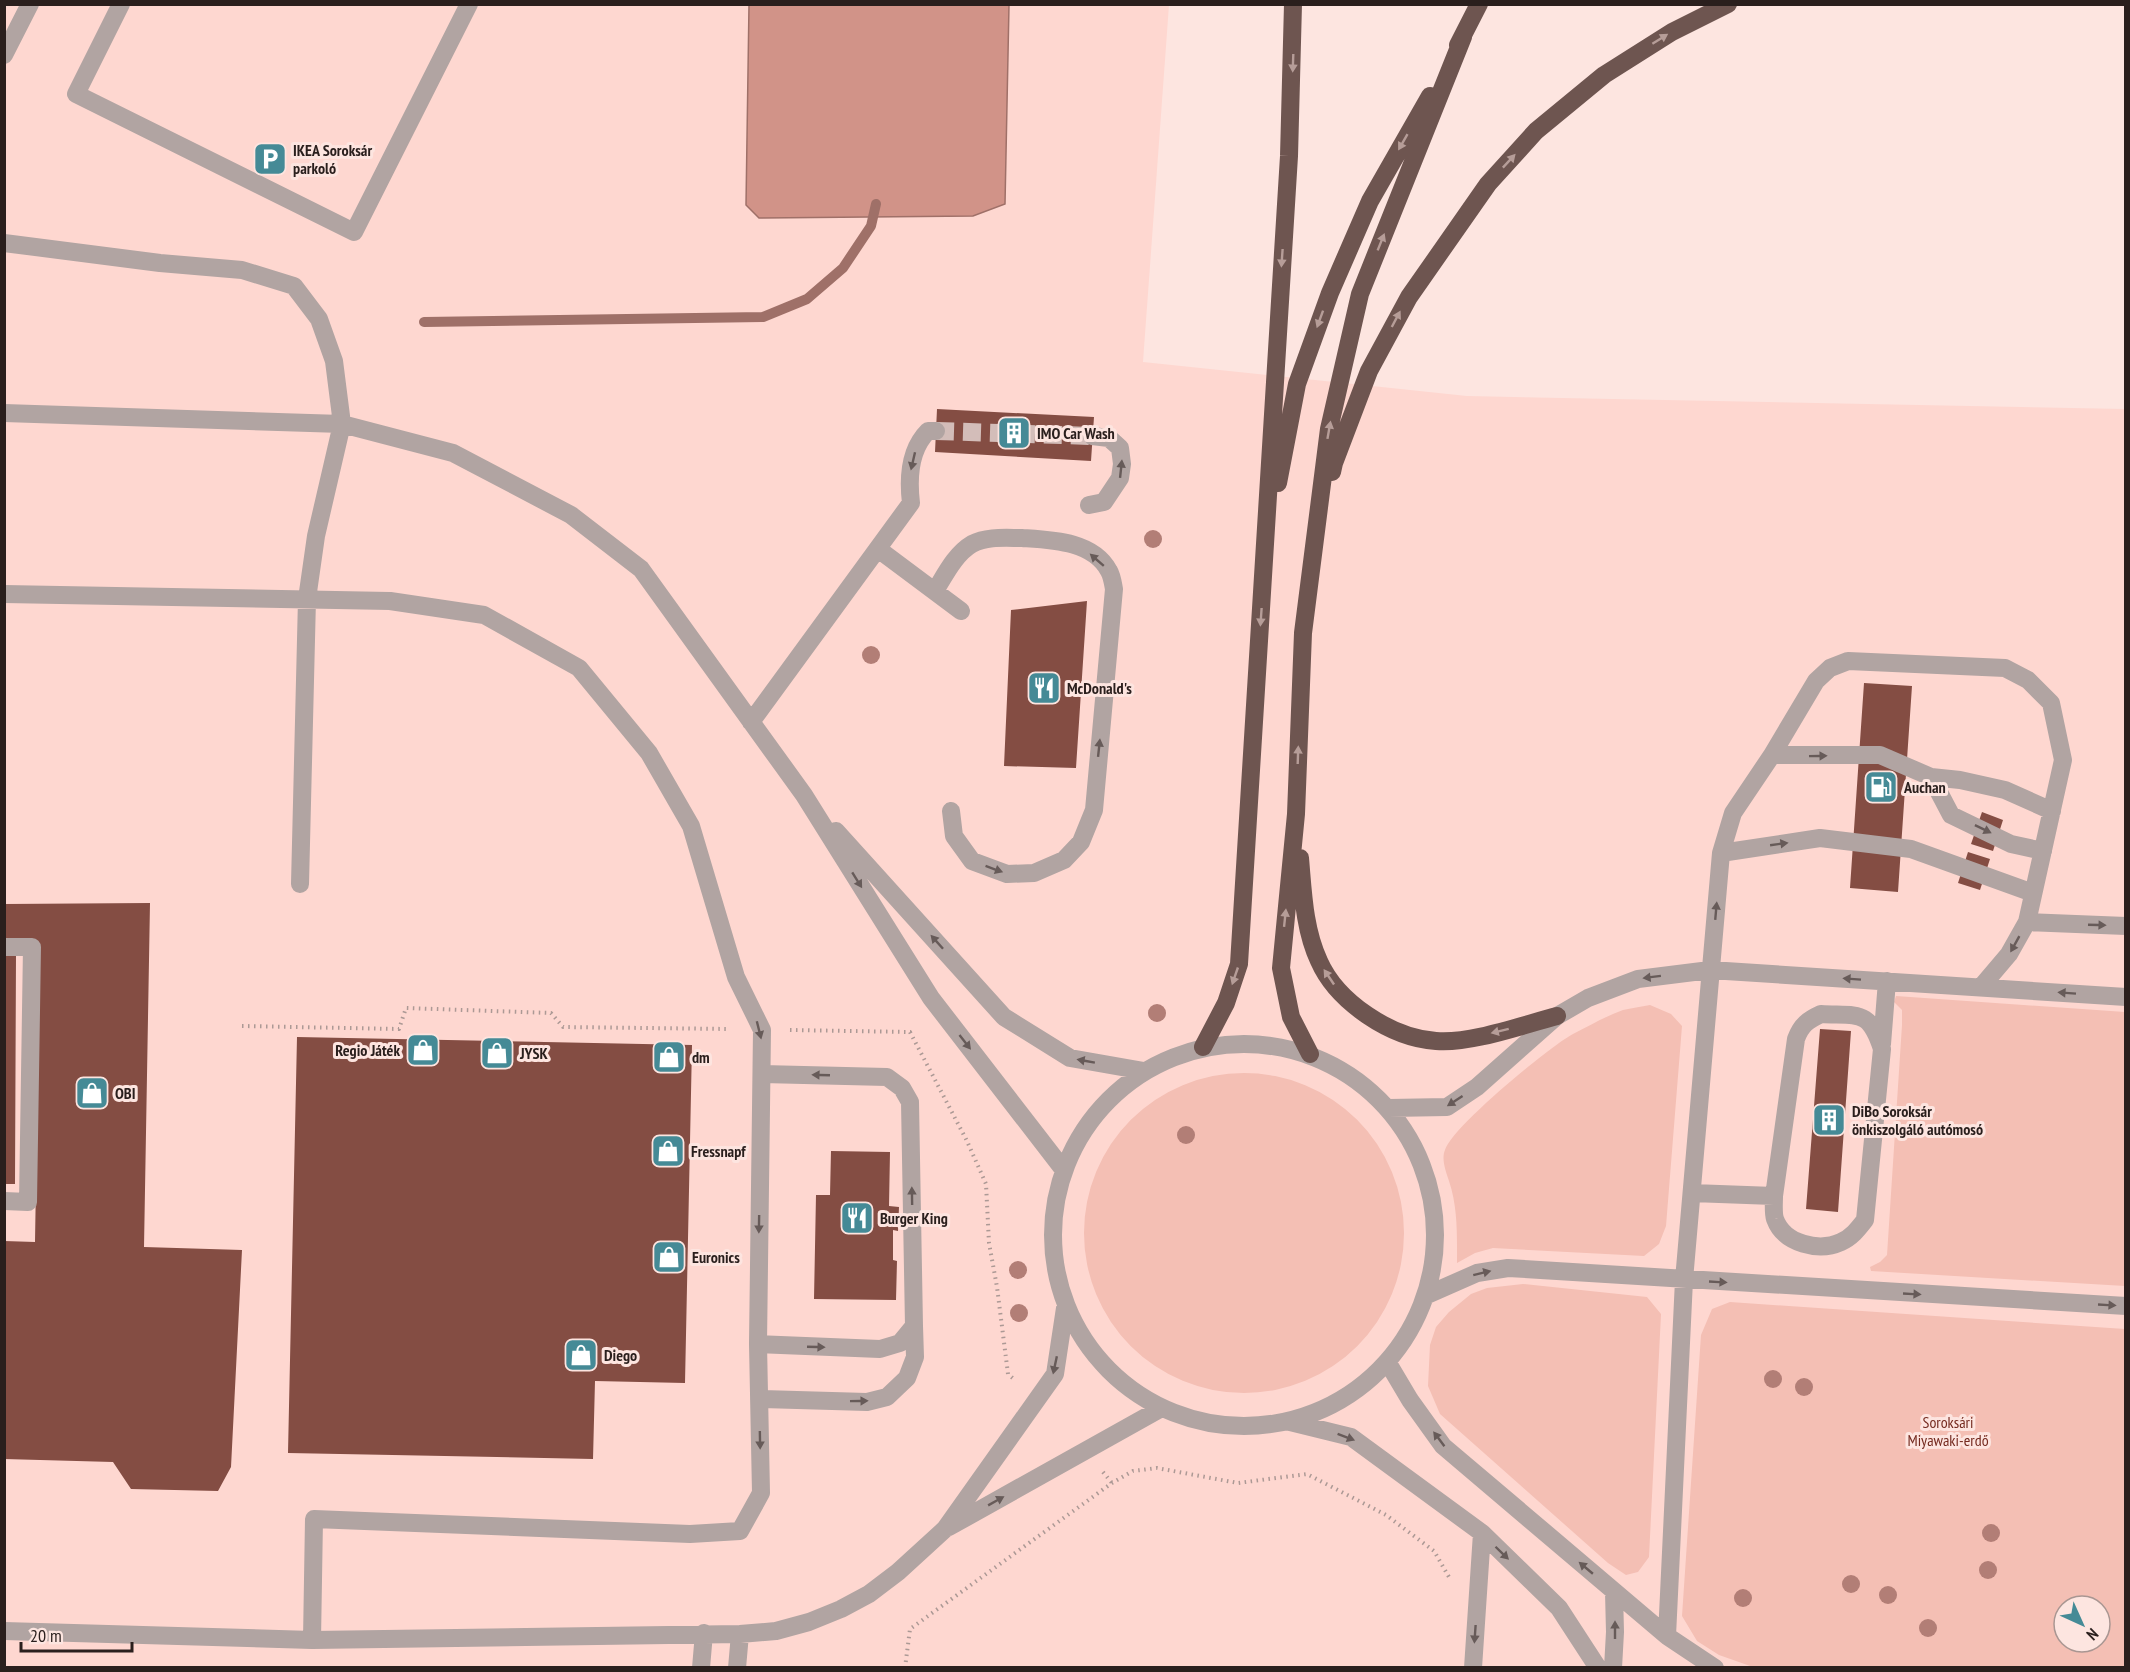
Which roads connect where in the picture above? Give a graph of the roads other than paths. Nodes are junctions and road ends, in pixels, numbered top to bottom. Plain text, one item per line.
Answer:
1 (30, 4) edge
2 (121, 4) edge
3 (470, 4) edge
4 (1293, 4) edge
5 (1479, 4) edge
6 (1728, 4) edge
7 (1463, 37) junction
8 (4, 55) edge
9 (4, 243) edge
10 (4, 413) edge
11 (342, 424) junction
12 (936, 431) tunnel mouth
13 (1092, 436) tunnel mouth
14 (1089, 505) dead end
15 (878, 549) junction
16 (1264, 559) junction
17 (934, 591) junction
18 (4, 594) edge
19 (307, 599) junction
20 (961, 610) dead end
21 (1304, 633) junction
22 (751, 722) junction
23 (1772, 755) junction
24 (1931, 777) junction
25 (804, 795) junction
26 (951, 811) dead end
27 (2052, 811) junction
28 (1296, 814) junction
29 (2043, 851) junction
30 (1721, 853) junction
31 (300, 884) dead end
32 (2033, 893) junction
33 (2027, 922) junction
34 (2126, 926) edge
35 (4, 947) edge
36 (1710, 970) junction
37 (1887, 981) junction
38 (1981, 987) junction
39 (2126, 996) edge
40 (1557, 1016) junction
41 (1203, 1047) junction
42 (1882, 1049) junction
43 (1310, 1054) junction
44 (1144, 1071) junction
45 (762, 1074) junction
46 (1389, 1108) junction
47 (1063, 1169) junction
48 (1692, 1193) junction
49 (1774, 1196) junction
50 (4, 1201) edge
51 (1684, 1280) junction
52 (1427, 1295) junction
53 (2126, 1306) edge
54 (1065, 1308) junction
55 (914, 1326) junction
56 (758, 1344) junction
57 (1388, 1363) junction
58 (759, 1399) junction
59 (1160, 1409) junction
60 (1290, 1422) junction
61 (945, 1529) junction
62 (1482, 1533) junction
63 (1614, 1592) junction
64 (4, 1631) edge
65 (704, 1633) junction
66 (740, 1634) junction
67 (1667, 1636) junction
68 (312, 1640) junction
69 (701, 1668) edge
70 (737, 1668) edge
71 (1473, 1668) edge
72 (1598, 1668) edge
73 (1613, 1668) edge
74 (1715, 1668) edge

1 - 8 street
2 - 3 street
4 -> 16 highway
5 - 7 highway
21 -> 6 highway
7 -> 16 highway
21 -> 7 highway
9 - 11 street
10 - 11 street
11 - 19 street
11 - 22 street
12 -> 15 street
14 -> 13 street
15 - 17 street
15 - 22 street
16 -> 41 highway
17 - 20 street
26 -> 17 street
18 - 19 street
19 - 31 street
19 -> 45 street
28 -> 21 highway
22 - 25 street
23 -> 24 street
23 - 27 street
23 - 30 street
24 - 27 street
24 -> 29 street
44 -> 25 street
25 -> 47 street
27 - 29 street
40 -> 28 highway
43 -> 28 highway
29 - 32 street
30 -> 32 street
36 -> 30 street
32 - 33 street
33 -> 34 street
33 -> 38 street
35 - 50 street
37 -> 36 street
36 -> 40 street
36 - 48 street
37 - 38 street
37 - 42 street
39 -> 38 street
40 -> 46 street
41 - 43 street
41 - 44 street
42 - 49 street
42 - 49 street
43 - 46 street
44 - 47 street
55 -> 45 street
45 -> 56 street
46 - 52 street
47 - 54 street
48 - 49 street
48 - 51 street
52 -> 51 street
51 -> 53 street
51 - 67 street
52 - 57 street
54 - 59 street
54 -> 61 street
56 -> 55 street
58 -> 55 street
56 - 58 street
57 - 60 street
63 -> 57 street
58 -> 68 street
59 - 60 street
61 -> 59 street
60 -> 62 street
61 - 66 street
62 -> 71 street
62 -> 72 street
63 - 67 street
73 -> 63 street
64 - 68 street
65 - 66 street
65 - 68 street
65 - 69 street
66 - 70 street
67 - 74 street

